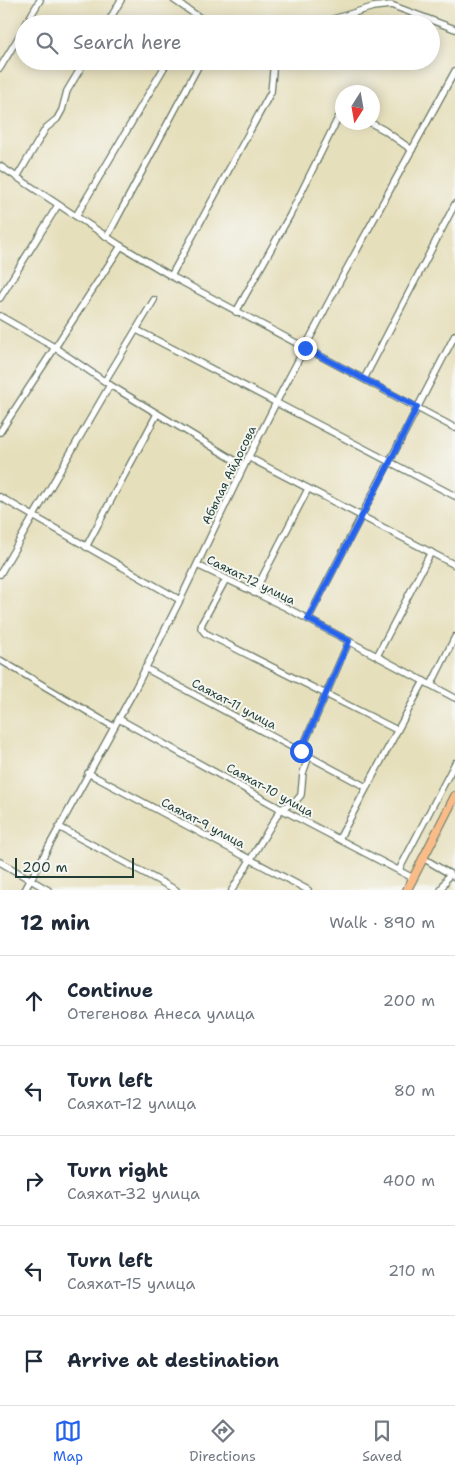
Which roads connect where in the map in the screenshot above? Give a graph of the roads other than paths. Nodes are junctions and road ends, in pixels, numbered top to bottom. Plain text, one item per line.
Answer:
1 (40, 0) edge
2 (121, 0) edge
3 (174, 0) edge
4 (31, 15) edge
5 (112, 15) edge
6 (196, 15) edge
7 (347, 15) edge
8 (419, 15) edge
9 (440, 23) edge
10 (455, 28) edge
11 (15, 43) edge
12 (0, 68) edge
13 (80, 70) edge
14 (163, 70) edge
15 (196, 70) edge
16 (273, 70) edge
17 (455, 71) edge
18 (335, 124) edge
19 (380, 128) edge
20 (412, 150) junction
21 (0, 166) edge
22 (17, 176) junction
23 (455, 204) edge
24 (58, 205) junction
25 (76, 216) junction
26 (107, 237) junction
27 (121, 246) junction
28 (171, 276) junction
29 (0, 298) edge
30 (154, 300) dead end
31 (236, 312) junction
32 (0, 316) edge
33 (137, 330) junction
34 (455, 335) edge
35 (54, 348) junction
36 (305, 348) junction
37 (364, 379) junction
38 (108, 383) junction
39 (277, 403) junction
40 (417, 407) junction
41 (157, 414) junction
42 (455, 428) edge
43 (0, 432) edge
44 (248, 458) junction
45 (390, 462) junction
46 (244, 466) junction
47 (308, 489) junction
48 (455, 496) edge
49 (0, 497) edge
50 (361, 516) junction
51 (33, 517) junction
52 (86, 547) junction
53 (431, 552) junction
54 (197, 565) junction
55 (455, 565) edge
56 (0, 574) edge
57 (226, 579) junction
58 (254, 593) junction
59 (180, 600) junction
60 (308, 619) junction
61 (455, 637) edge
62 (349, 641) junction
63 (377, 656) junction
64 (0, 660) edge
65 (146, 668) junction
66 (424, 681) junction
67 (431, 685) junction
68 (326, 695) junction
69 (455, 698) edge
70 (119, 719) junction
71 (114, 728) junction
72 (397, 730) junction
73 (301, 751) junction
74 (309, 756) junction
75 (455, 763) edge
76 (88, 773) junction
77 (366, 787) junction
78 (455, 796) edge
79 (281, 808) junction
80 (59, 827) junction
81 (339, 839) junction
82 (423, 858) junction
83 (249, 859) junction
84 (0, 862) edge
85 (399, 870) junction
86 (452, 875) edge
87 (413, 878) junction
88 (31, 880) junction
89 (25, 890) edge
90 (48, 890) edge
91 (176, 890) edge
92 (232, 890) edge
93 (308, 890) edge
94 (407, 890) edge
95 (441, 890) edge

1 - 4 street
2 - 5 street
3 - 6 street
7 - 8 street
9 - 10 street
11 - 12 street
13 - 22 street
14 - 25 street
15 - 26 street
16 - 28 street
17 - 20 street, Абылая Айдосова
18 - 31 street
19 - 20 street
20 - 36 street, Абылая Айдосова
21 - 22 street
22 - 24 street
23 - 37 street
24 - 25 street
24 - 29 street
25 - 26 street
26 - 27 street
27 - 28 street
27 - 35 street
28 - 31 street
30 - 33 street
31 - 36 street
32 - 35 street
33 - 38 street
33 - 39 street
34 - 40 street
35 - 38 street
35 - 43 street
36 - 37 street
36 - 39 street, Абылая Айдосова
37 - 40 street
38 - 41 street
38 - 51 street
39 - 44 street, Абылая Айдосова
39 - 45 street
40 - 42 street
40 - 45 street
41 - 46 street
41 - 52 street
44 - 46 street, Абылая Айдосова
44 - 47 street
45 - 48 street
45 - 50 street
46 - 54 street, Абылая Айдосова
47 - 50 street
47 - 58 street
49 - 51 street
50 - 53 street
50 - 60 street
51 - 52 street
51 - 56 street
52 - 59 street
53 - 55 street
53 - 63 street
54 - 57 street, Саяхат-12 улица
54 - 59 street, Абылая Айдосова
57 - 58 street, Саяхат-12 улица
57 - 68 street
58 - 60 street, Саяхат-12 улица
59 - 65 street, Абылая Айдосова
60 - 62 street, Саяхат-12 улица
61 - 67 street
62 - 63 street, Саяхат-12 улица
62 - 68 street
63 - 66 street, Саяхат-12 улица
64 - 71 street
65 - 70 street, Абылая Айдосова
65 - 73 street, Саяхат-11 улица
66 - 67 street, Саяхат-12 улица
66 - 72 street
67 - 69 street, Саяхат-12 улица
68 - 72 street
68 - 73 street
70 - 71 street, Абылая Айдосова
70 - 79 street, Саяхат-10 улица
71 - 76 street, Абылая Айдосова
72 - 77 street
73 - 74 street, Саяхат-11 улица
74 - 77 street, Саяхат-11 улица
74 - 79 street
75 - 85 street
76 - 80 street, Абылая Айдосова
76 - 83 street, Саяхат-9 улица
77 - 81 street
78 - 82 main road
79 - 81 street, Саяхат-10 улица
79 - 83 street
80 - 88 street, Абылая Айдосова
80 - 91 street
81 - 85 street, Саяхат-10 улица
82 - 86 street
82 - 87 main road
83 - 92 street
83 - 93 street, Саяхат-9 улица
84 - 88 street
85 - 87 street, Саяхат-10 улица
86 - 95 street
87 - 94 main road
88 - 89 street, Абылая Айдосова
88 - 90 street

